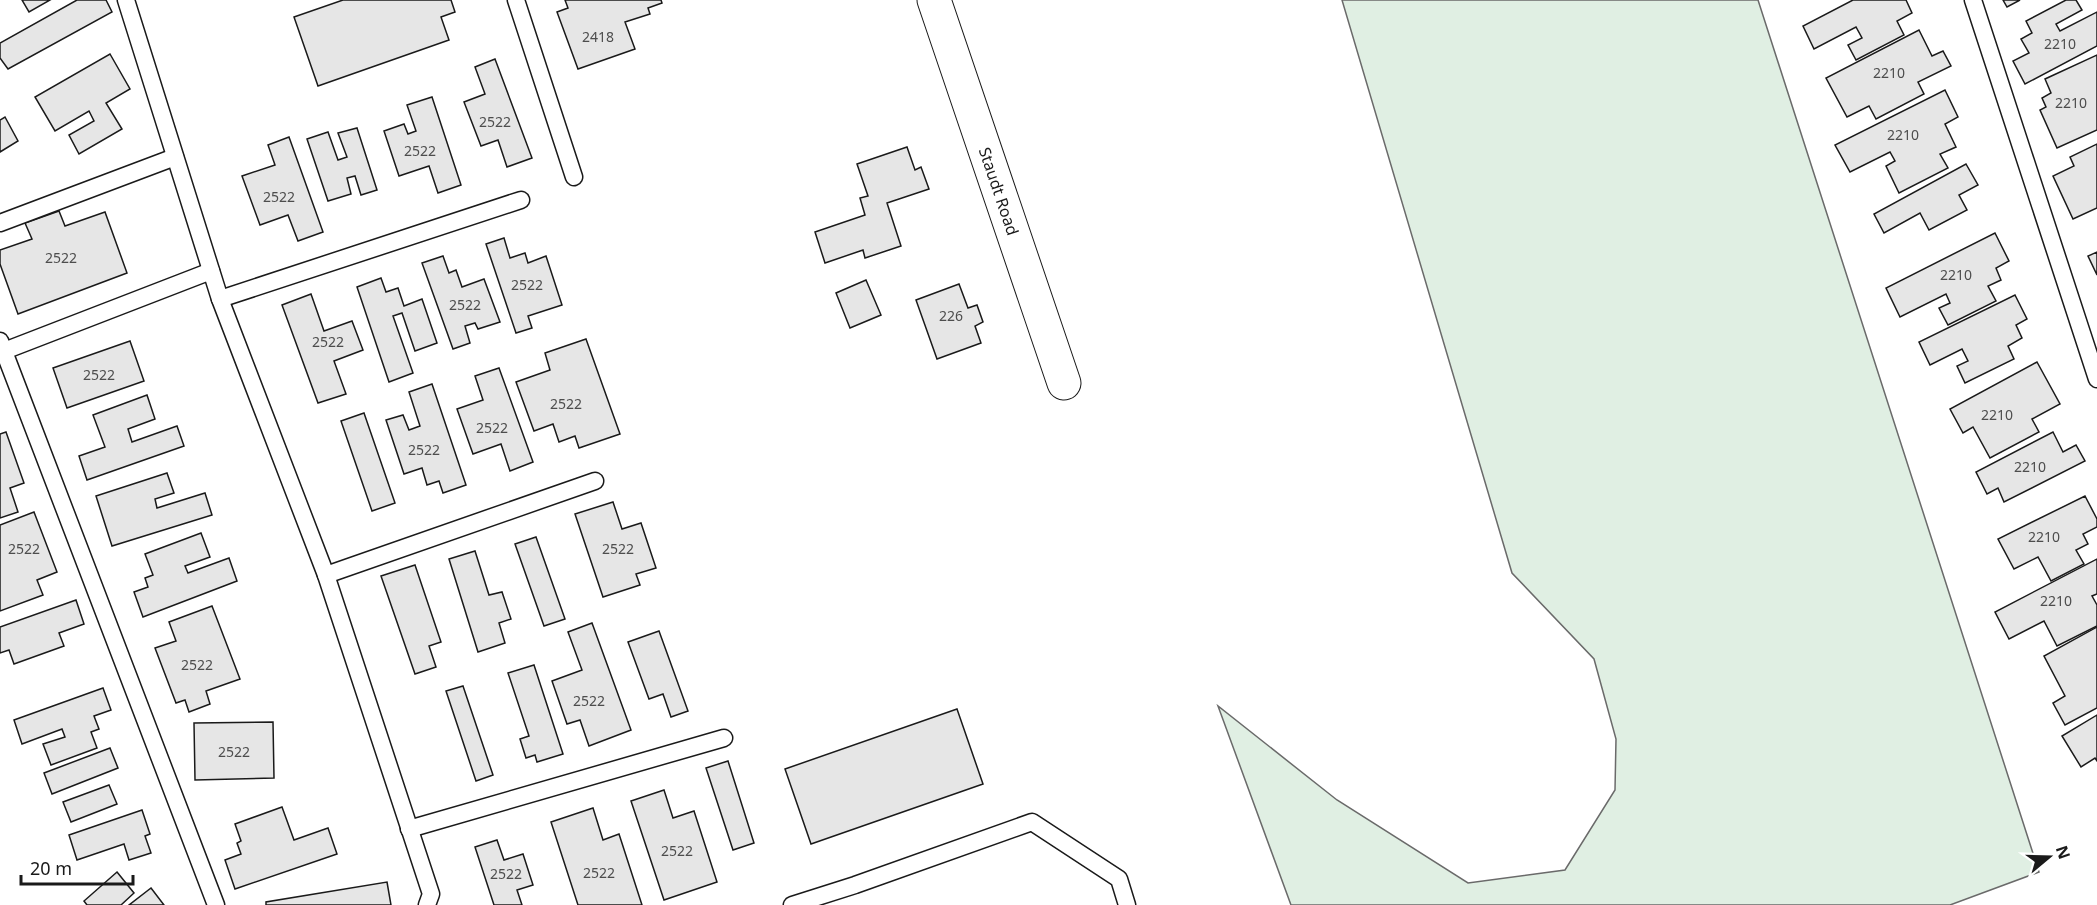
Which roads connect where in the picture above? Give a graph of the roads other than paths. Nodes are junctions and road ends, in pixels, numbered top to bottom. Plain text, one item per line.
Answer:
1 (126, 0) edge
2 (516, 0) edge
3 (934, 0) edge
4 (1973, 0) edge
5 (175, 157) junction
6 (574, 177) dead end
7 (521, 200) dead end
8 (0, 223) edge
9 (212, 271) junction
10 (220, 299) junction
11 (2, 346) edge
12 (2097, 379) edge
13 (1064, 383) dead end
14 (595, 481) dead end
15 (326, 575) junction
16 (724, 738) dead end
17 (409, 829) junction
18 (216, 905) edge
19 (427, 905) edge
20 (792, 905) edge
21 (1127, 905) edge

1 - 5 lane
2 - 6 lane
3 - 13 street, Staudt Road
4 - 12 lane
5 - 8 lane
5 - 9 lane
7 - 10 lane
9 - 10 lane
9 - 11 lane
10 - 15 lane
11 - 18 lane
14 - 15 lane
15 - 17 lane
16 - 17 lane
17 - 19 lane
20 - 21 lane

